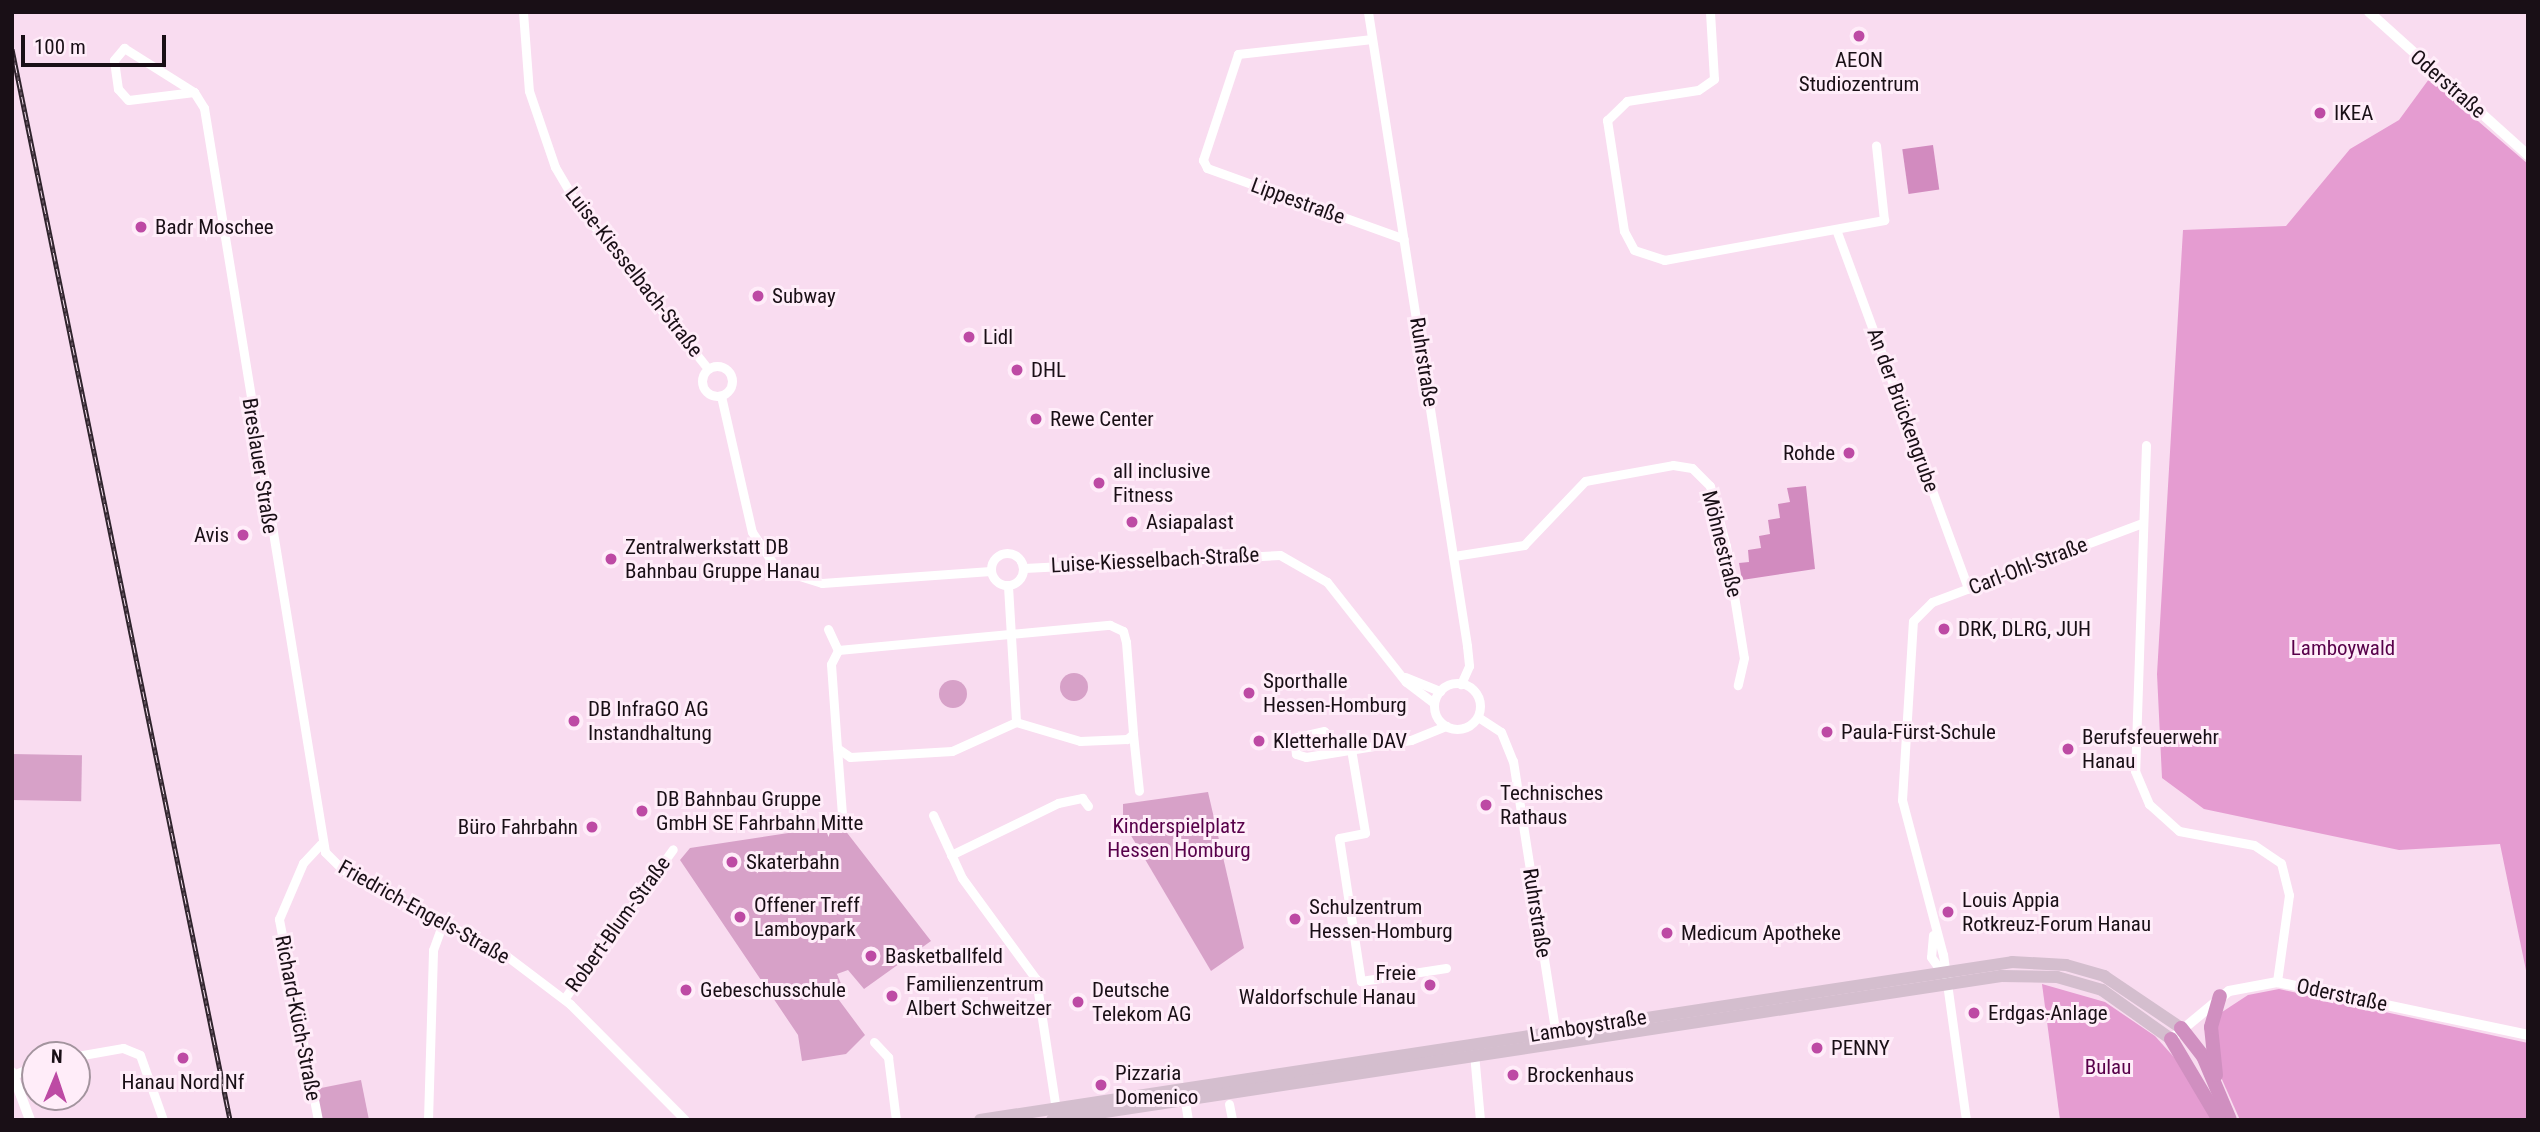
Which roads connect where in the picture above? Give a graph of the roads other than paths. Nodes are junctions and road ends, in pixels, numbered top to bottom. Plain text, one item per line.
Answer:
1 (523, 12) edge
2 (1368, 12) edge
3 (1710, 12) edge
4 (2369, 12) edge
5 (1372, 39) junction
6 (194, 92) junction
7 (1875, 145) dead end
8 (2528, 155) edge
9 (1837, 232) junction
10 (1404, 239) junction
11 (708, 369) junction
12 (721, 396) junction
13 (2146, 445) dead end
14 (2141, 523) junction
15 (1454, 556) junction
16 (1024, 568) junction
17 (991, 571) junction
18 (1008, 586) junction
19 (1968, 589) junction
20 (828, 629) dead end
21 (1011, 633) junction
22 (838, 650) junction
23 (1400, 675) junction
24 (1461, 684) junction
25 (1738, 685) dead end
26 (1440, 691) junction
27 (1434, 703) junction
28 (1478, 717) junction
29 (1016, 722) junction
30 (1446, 726) junction
31 (1133, 734) junction
32 (837, 748) junction
33 (1351, 749) junction
34 (1338, 751) junction
35 (1139, 791) dead end
36 (1088, 806) dead end
37 (842, 814) dead end
38 (933, 815) dead end
39 (321, 844) junction
40 (673, 849) dead end
41 (951, 855) junction
42 (444, 919) junction
43 (1446, 968) dead end
44 (1943, 977) junction
45 (2277, 982) junction
46 (2220, 996) junction
47 (564, 999) junction
48 (2176, 1033) junction
49 (2528, 1035) edge
50 (1556, 1036) junction
51 (874, 1042) dead end
52 (1474, 1050) junction
53 (91, 1054) edge
54 (13, 1074) edge
55 (2217, 1084) junction
56 (1184, 1094) junction
57 (1229, 1104) dead end
58 (1054, 1114) edge
59 (683, 1118) edge
60 (30, 1120) edge
61 (163, 1120) edge
62 (317, 1120) edge
63 (428, 1120) edge
64 (896, 1120) edge
65 (980, 1120) edge
66 (1188, 1120) edge
67 (1232, 1120) edge
68 (1480, 1120) edge
69 (1966, 1120) edge
70 (2219, 1120) edge
71 (2230, 1120) edge

1 - 11 street, Luise-Kiesselbach-Straße
2 - 5 street, Ruhrstraße
3 - 9 street
4 - 8 street, Oderstraße
5 - 10 street, Ruhrstraße
5 - 10 street, Lippestraße
6 - 6 street
6 - 39 street, Breslauer Straße
7 - 9 street
9 - 19 street, An der Brückengrube
10 - 15 street, Ruhrstraße
11 - 12 street, Luise-Kiesselbach-Straße
11 - 12 street, Luise-Kiesselbach-Straße
12 - 17 street, Luise-Kiesselbach-Straße
13 - 14 street
14 - 19 street, Carl-Ohl-Straße
14 - 45 street
15 - 24 street, Ruhrstraße
15 - 25 street, Möhnestraße
16 - 17 street, Luise-Kiesselbach-Straße
16 - 18 street, Luise-Kiesselbach-Straße
16 - 23 street, Luise-Kiesselbach-Straße
17 - 18 street
18 - 21 street
19 - 44 street, Carl-Ohl-Straße
20 - 22 street
21 - 22 street
21 - 29 street
21 - 31 street
22 - 32 street
23 - 26 street
23 - 27 street, Luise-Kiesselbach-Straße
24 - 26 street
24 - 28 street
26 - 27 street
27 - 30 street
28 - 30 street
28 - 50 street, Ruhrstraße
29 - 31 street
29 - 32 street
30 - 33 street
31 - 35 street
32 - 37 street
33 - 34 street
33 - 43 street
34 - 34 street
36 - 41 street
38 - 41 street
39 - 42 street, Friedrich-Engels-Straße
39 - 62 street, Richard-Küch-Straße
40 - 47 street, Robert-Blum-Straße
41 - 58 street
42 - 47 street, Friedrich-Engels-Straße
42 - 63 street
44 - 48 main road, Lamboystraße
44 - 50 main road, Lamboystraße
44 - 69 street
45 - 46 street, Oderstraße
45 - 49 street, Oderstraße
46 - 48 street, Oderstraße
46 - 55 highway
47 - 59 street, Friedrich-Engels-Straße
48 - 55 highway
48 - 70 highway
50 - 52 main road, Lamboystraße
51 - 64 street
52 - 56 main road, Lamboystraße
52 - 68 street
53 - 61 street
54 - 60 street
55 - 71 highway
56 - 58 main road, Lamboystraße
56 - 66 street
57 - 67 street
58 - 65 main road, Lamboystraße

